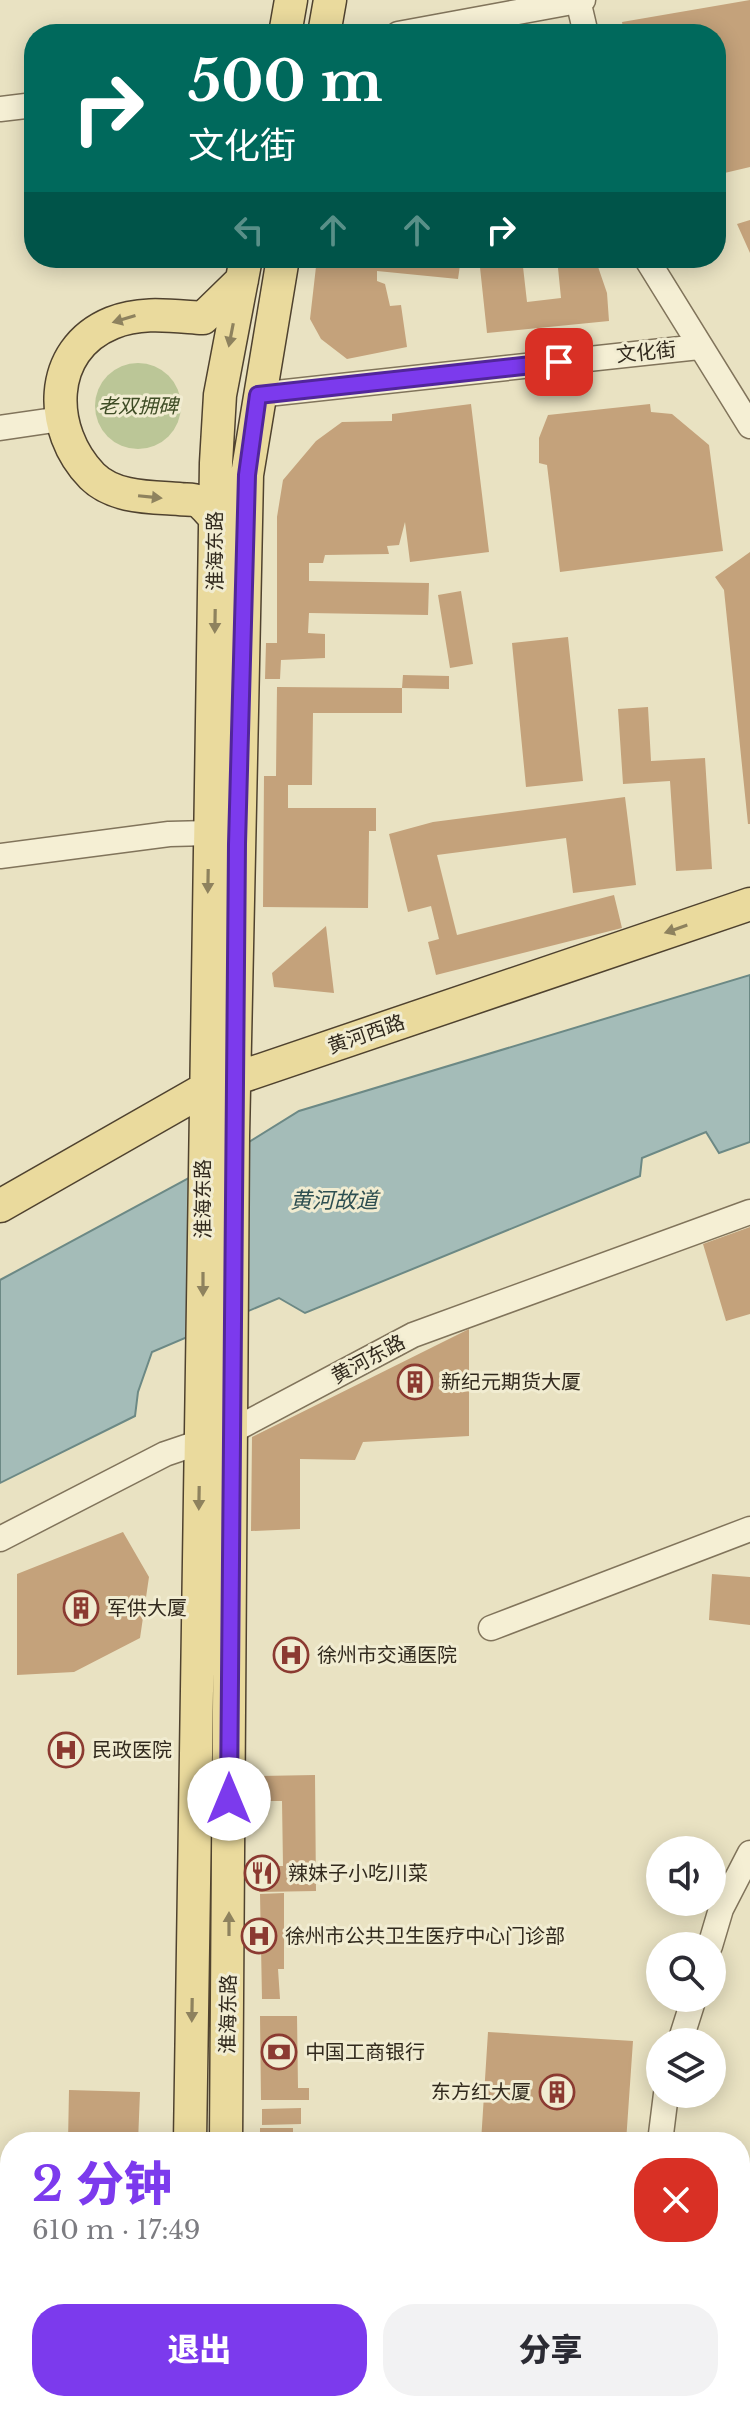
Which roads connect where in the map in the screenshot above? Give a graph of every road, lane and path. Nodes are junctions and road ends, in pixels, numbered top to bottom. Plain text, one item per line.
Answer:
1 (291, 0) edge
2 (330, 0) edge
3 (580, 0) edge
4 (287, 24) edge
5 (326, 24) edge
6 (452, 24) edge
7 (584, 24) edge
8 (24, 106) edge
9 (0, 109) edge
10 (281, 268) edge
11 (652, 268) edge
12 (244, 269) edge
13 (699, 347) junction
14 (258, 395) junction
15 (61, 419) junction
16 (750, 426) edge
17 (0, 428) edge
18 (215, 518) junction
19 (209, 833) junction
20 (0, 856) edge
21 (750, 904) edge
22 (750, 927) edge
23 (219, 1095) junction
24 (0, 1206) edge
25 (750, 1212) edge
26 (0, 1227) edge
27 (218, 1362) junction
28 (215, 1437) junction
29 (750, 1529) edge
30 (0, 1539) edge
31 (491, 1628) dead end
32 (750, 1853) edge
33 (714, 1932) edge
34 (664, 2108) edge
35 (190, 2132) edge
36 (226, 2132) edge
37 (661, 2132) edge

1 - 4 main road
2 - 5 main road
3 - 6 street
3 - 7 street
8 - 9 street
10 - 14 main road, 淮海东路
11 - 13 street
12 -> 15 main road
12 -> 18 main road, 淮海东路
13 - 14 street, 文化街
13 - 16 street
14 - 23 main road, 淮海东路
15 - 17 street
15 -> 18 main road
18 -> 19 main road, 淮海东路
19 - 20 street
19 -> 23 main road, 淮海东路
21 -> 23 main road, 黄河西路
22 - 23 main road, 黄河西路
23 - 24 main road, 黄河西路
23 - 26 main road, 黄河西路
23 -> 27 main road, 淮海东路
23 - 27 main road, 淮海东路
25 - 28 street, 黄河东路
27 - 28 main road, 淮海东路
28 - 30 street, 黄河东路
28 -> 35 main road, 淮海东路
36 -> 28 main road, 淮海东路
29 - 31 street
32 - 33 street
34 - 37 street

